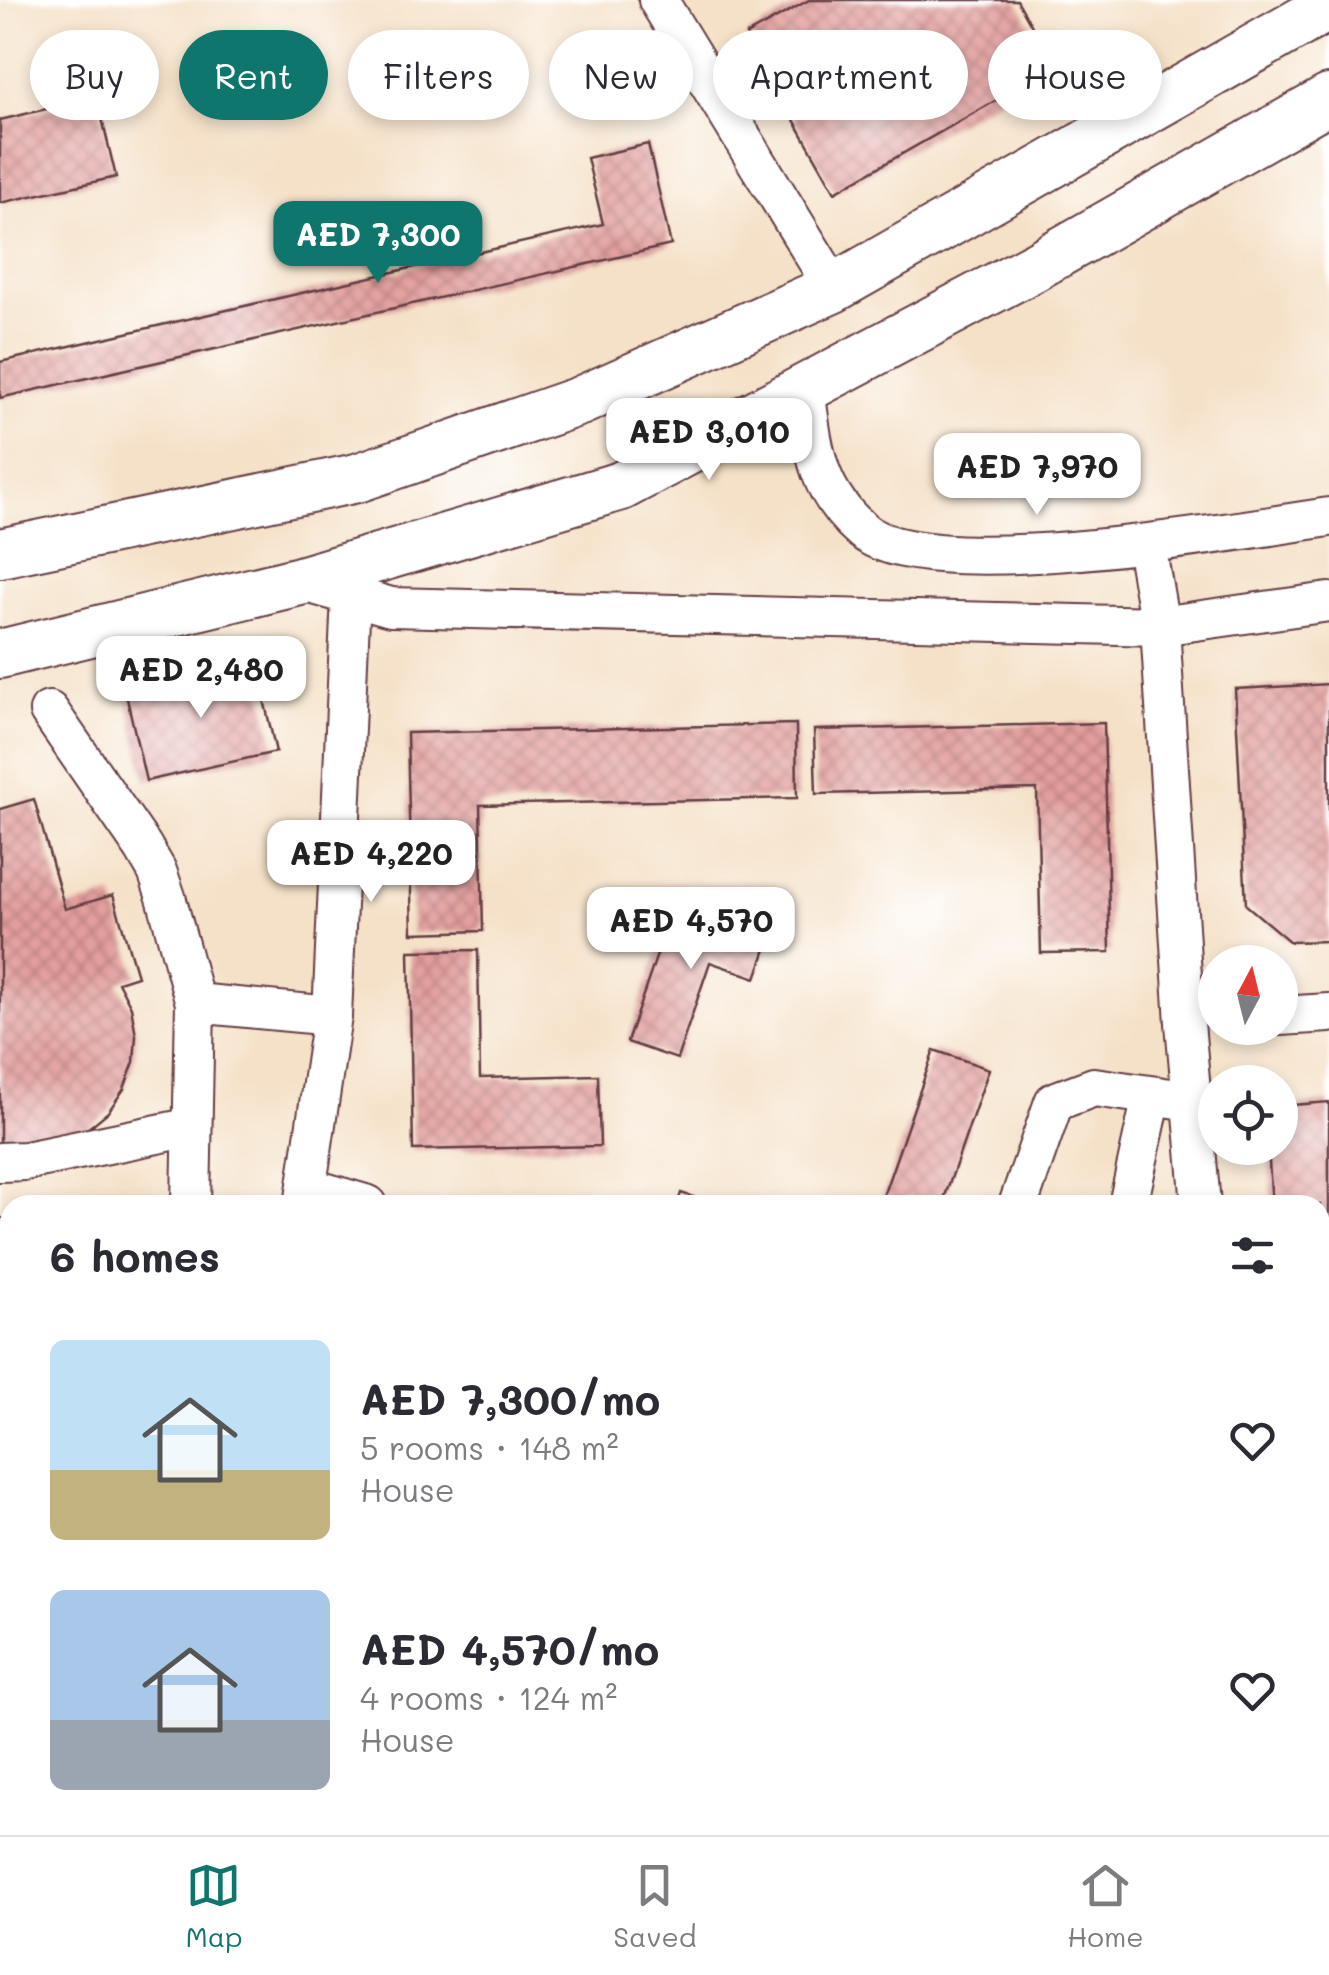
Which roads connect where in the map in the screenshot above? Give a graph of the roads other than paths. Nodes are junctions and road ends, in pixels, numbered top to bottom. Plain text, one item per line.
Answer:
1 (658, 0) edge
2 (1326, 5) edge
3 (1329, 99) edge
4 (834, 288) junction
5 (804, 388) junction
6 (1329, 517) edge
7 (1146, 545) junction
8 (0, 553) edge
9 (300, 581) junction
10 (351, 596) junction
11 (1329, 602) edge
12 (1160, 626) junction
13 (0, 654) edge
14 (50, 712) dead end
15 (1198, 1002) edge
16 (195, 1003) junction
17 (1329, 1013) edge
18 (1298, 1015) edge
19 (332, 1016) junction
20 (1198, 1042) edge
21 (1152, 1096) junction
22 (1192, 1101) junction
23 (192, 1127) junction
24 (0, 1162) edge
25 (191, 1195) edge
26 (306, 1195) edge
27 (1021, 1195) edge
28 (1130, 1195) edge
29 (1200, 1195) edge

1 - 4 street
2 - 4 main road
3 - 5 main road
4 - 8 main road
5 - 7 street
5 - 9 main road
6 - 7 street
7 - 12 street
9 - 10 street
9 - 13 main road
10 - 12 street
10 - 19 street
11 - 12 street
12 - 15 street
14 - 16 street
16 - 19 street
16 - 23 street
17 - 18 street
19 - 26 street
20 - 22 street
21 - 22 street
21 - 27 street
21 - 28 street
22 - 29 street
23 - 24 street
23 - 25 street

